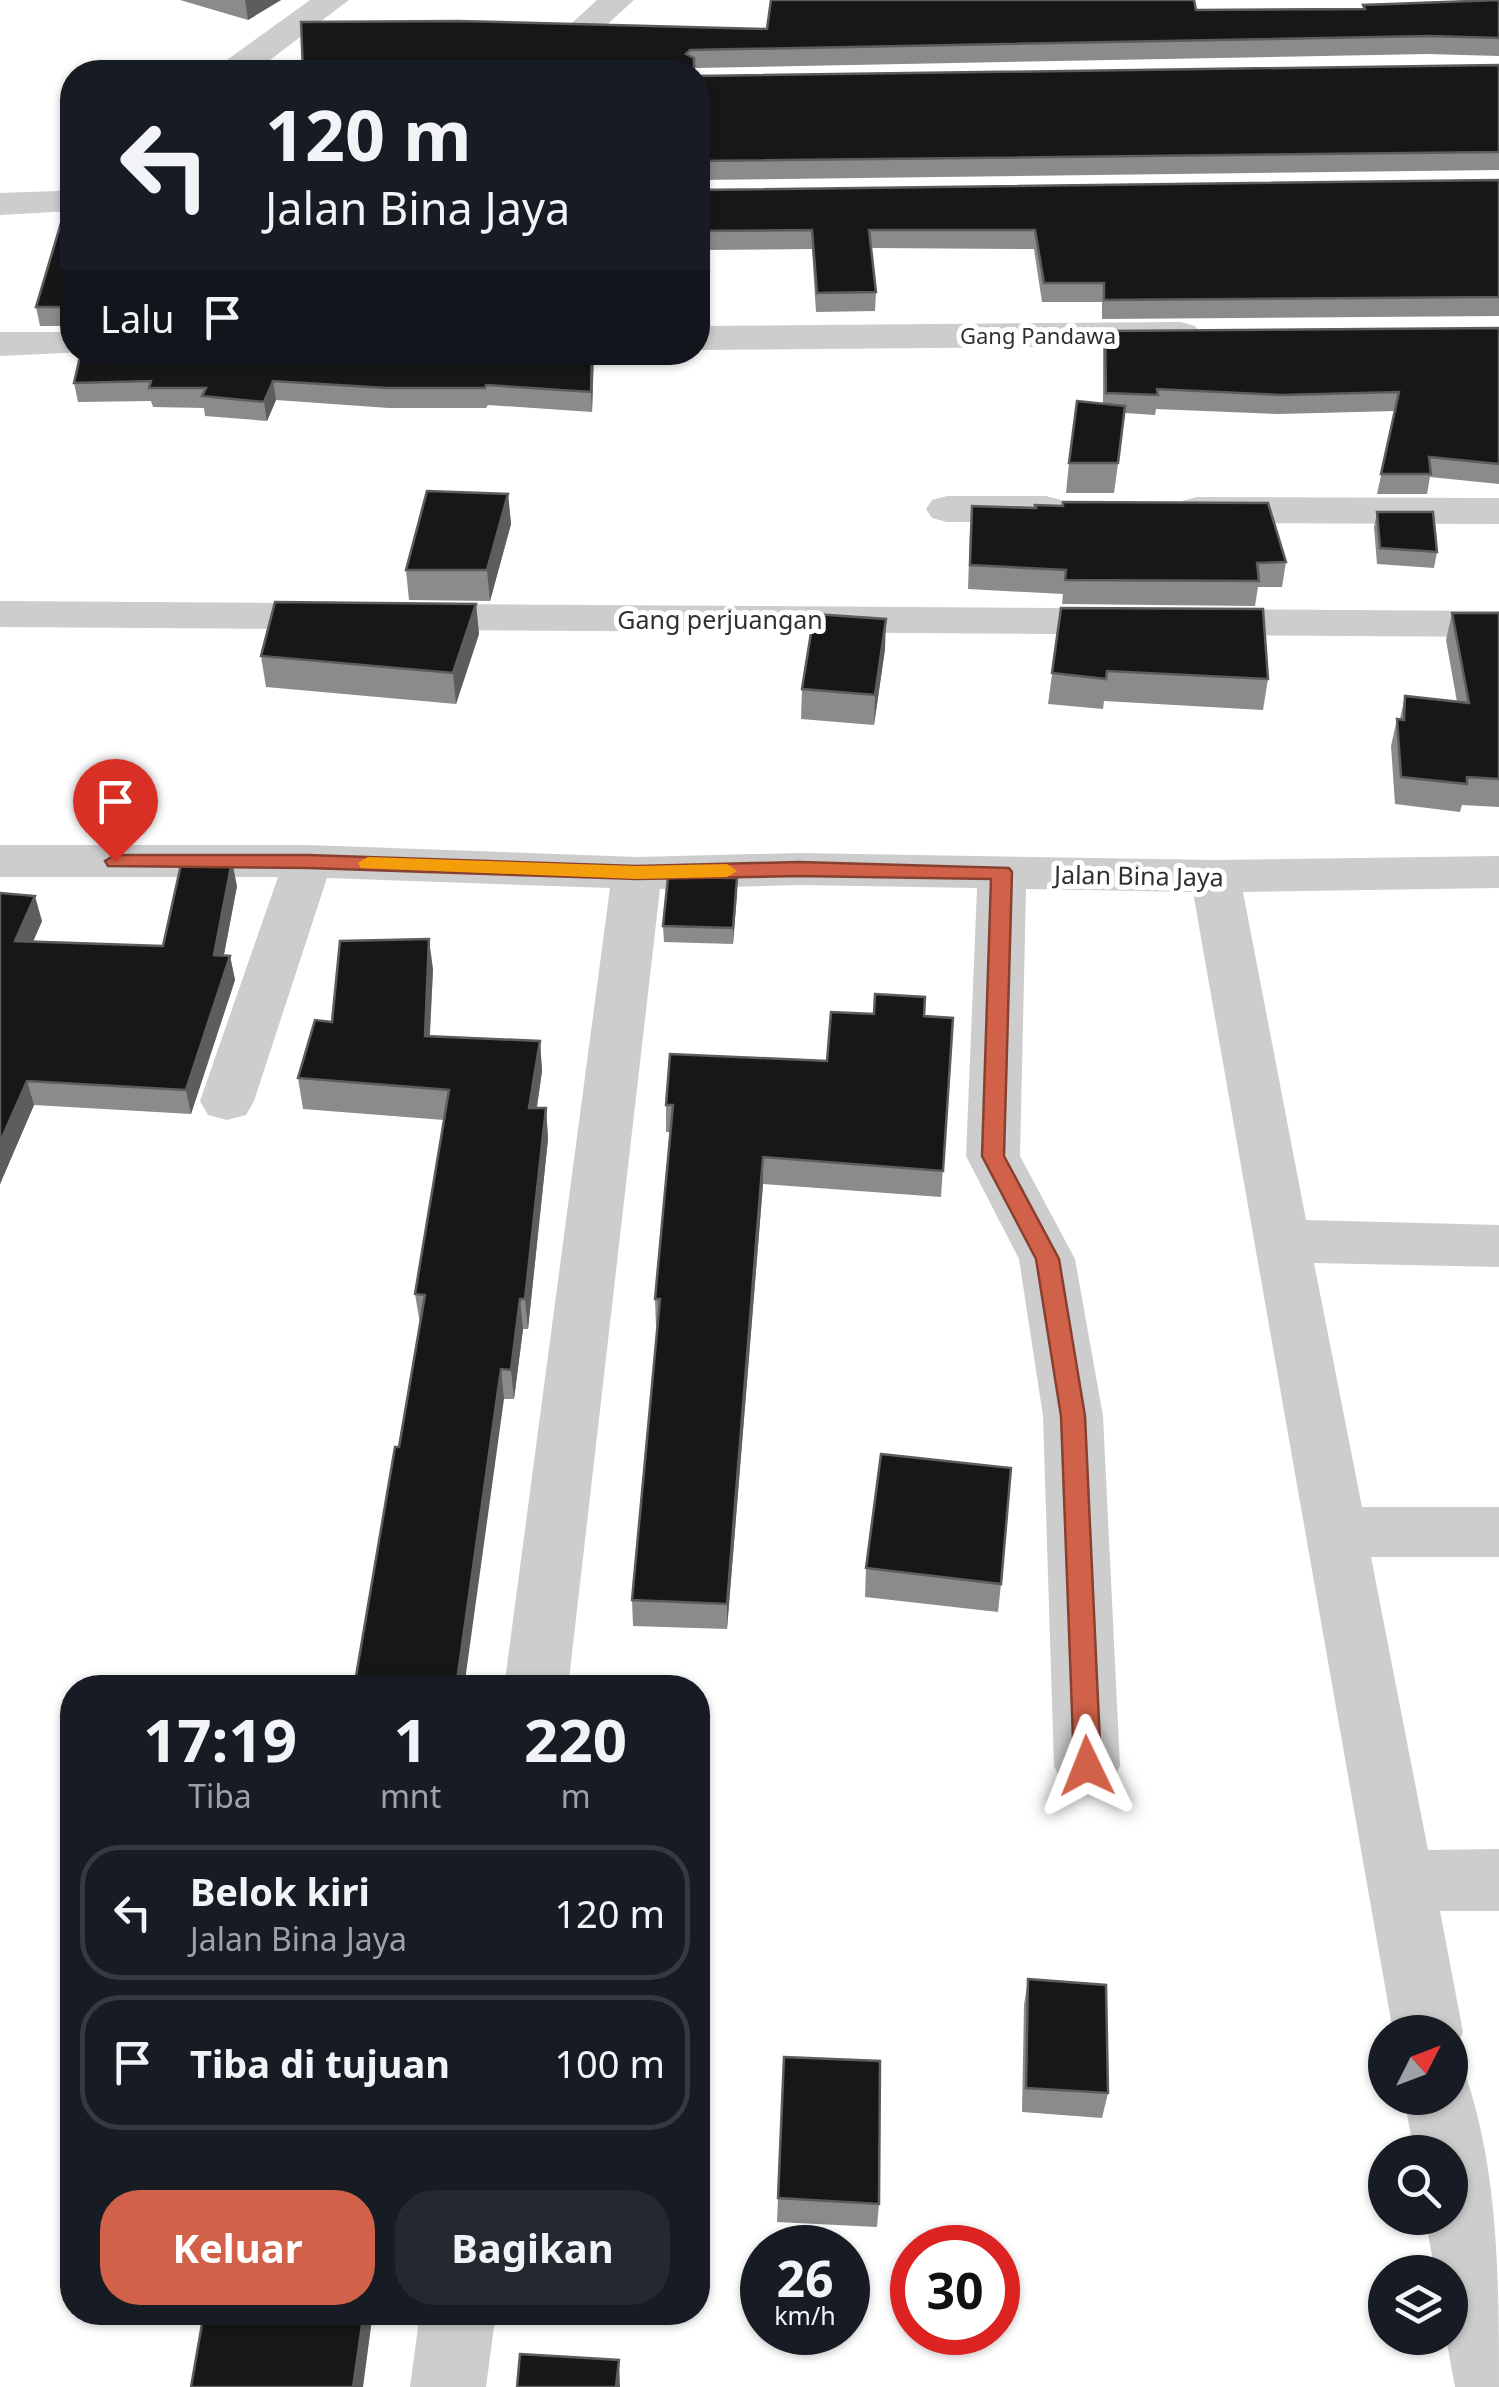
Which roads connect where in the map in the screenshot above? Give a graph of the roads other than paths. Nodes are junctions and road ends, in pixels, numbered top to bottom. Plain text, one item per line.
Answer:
1 (332, 0) edge
2 (617, 0) edge
3 (588, 24) edge
4 (249, 60) edge
5 (60, 201) edge
6 (0, 204) edge
7 (1225, 334) edge
8 (710, 338) edge
9 (0, 344) edge
10 (60, 344) edge
11 (947, 509) dead end
12 (1085, 510) edge
13 (1164, 510) edge
14 (1499, 511) edge
15 (0, 614) edge
16 (1499, 624) edge
17 (0, 861) edge
18 (308, 861) junction
19 (637, 872) junction
20 (1002, 872) junction
21 (1499, 872) edge
22 (1215, 876) junction
23 (227, 1101) dead end
24 (1282, 1241) junction
25 (1499, 1246) edge
26 (1336, 1532) junction
27 (1499, 1532) edge
28 (538, 1675) edge
29 (1087, 1766) dead end
30 (1499, 1880) edge
31 (1400, 1881) junction
32 (1425, 2015) edge
33 (1444, 2115) edge
34 (1488, 2300) edge
35 (456, 2325) edge
36 (448, 2387) edge
37 (1493, 2387) edge

1 - 4 street
2 - 3 street
5 - 6 street
7 - 8 street, Gang Pandawa
9 - 10 street
11 - 12 street
13 - 14 street
15 - 16 street, Gang perjuangan
17 - 18 street, Jalan Bina Jaya
18 - 19 street, Jalan Bina Jaya
18 - 23 street
19 - 20 street, Jalan Bina Jaya
19 - 28 street
20 - 22 street, Jalan Bina Jaya
20 - 29 street
21 - 22 street, Jalan Bina Jaya
22 - 24 street
24 - 25 street
24 - 26 street
26 - 27 street
26 - 31 street
30 - 31 street
31 - 32 street
33 - 34 street
34 - 37 street
35 - 36 street

